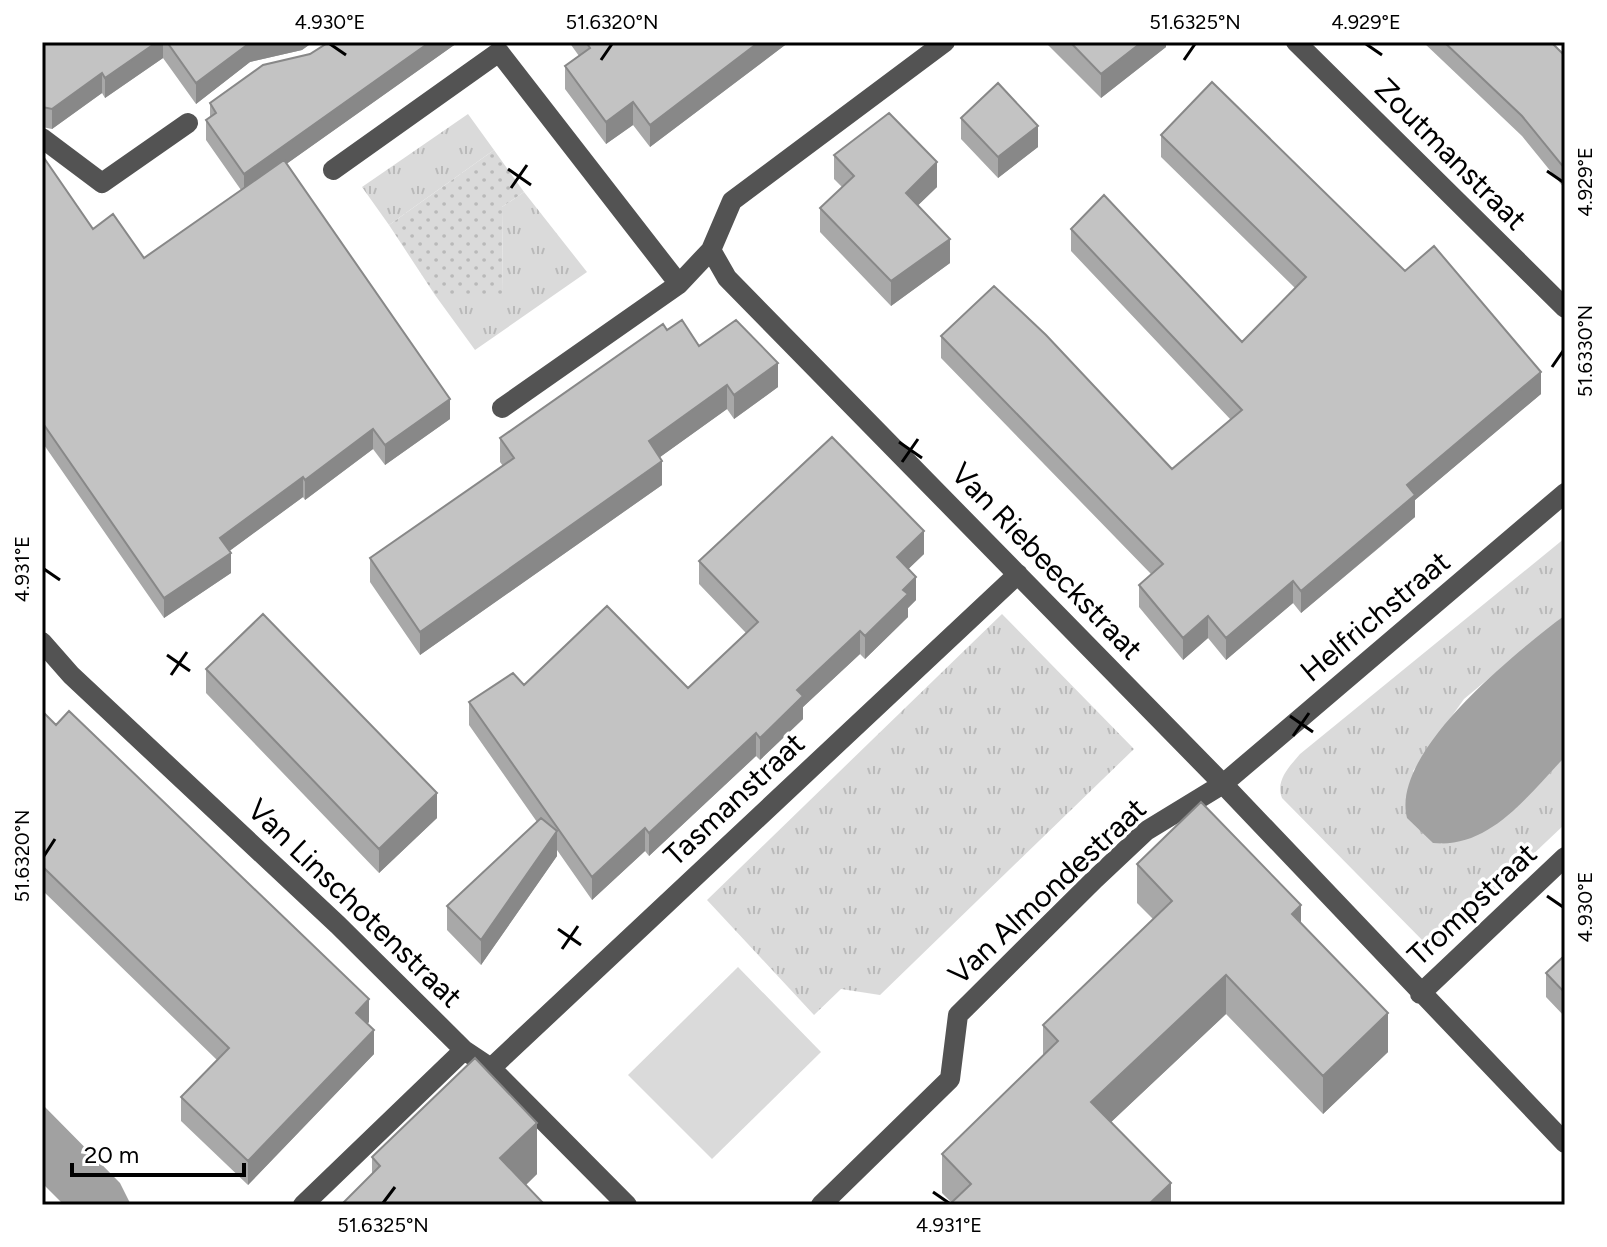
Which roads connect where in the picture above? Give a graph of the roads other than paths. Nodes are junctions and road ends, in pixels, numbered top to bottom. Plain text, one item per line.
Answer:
1 (945, 42) edge
2 (1296, 42) edge
3 (496, 47) edge
4 (188, 123) dead end
5 (42, 138) edge
6 (333, 170) dead end
7 (711, 250) junction
8 (679, 284) junction
9 (1565, 308) edge
10 (502, 408) dead end
11 (1565, 493) edge
12 (1018, 574) junction
13 (42, 642) edge
14 (1223, 784) junction
15 (1565, 857) edge
16 (1420, 994) junction
17 (464, 1050) junction
18 (491, 1068) junction
19 (1565, 1143) edge
20 (303, 1205) edge
21 (627, 1205) edge
22 (821, 1205) edge

1 - 7 street
2 - 9 street, Zoutmanstraat
3 - 6 street
3 - 8 street
4 - 5 street
7 - 8 street
7 - 12 street, Van Riebeeckstraat
8 - 10 street
11 - 14 street, Helfrichstraat
12 - 14 street, Van Riebeeckstraat
12 - 18 street, Tasmanstraat
13 - 17 street, Van Linschotenstraat
14 - 16 street, Van Riebeeckstraat
14 - 22 street, Van Almondestraat
15 - 16 street, Trompstraat
16 - 19 street, Van Riebeeckstraat
17 - 18 street, Van Linschotenstraat
17 - 20 street
18 - 21 street, Van Linschotenstraat

